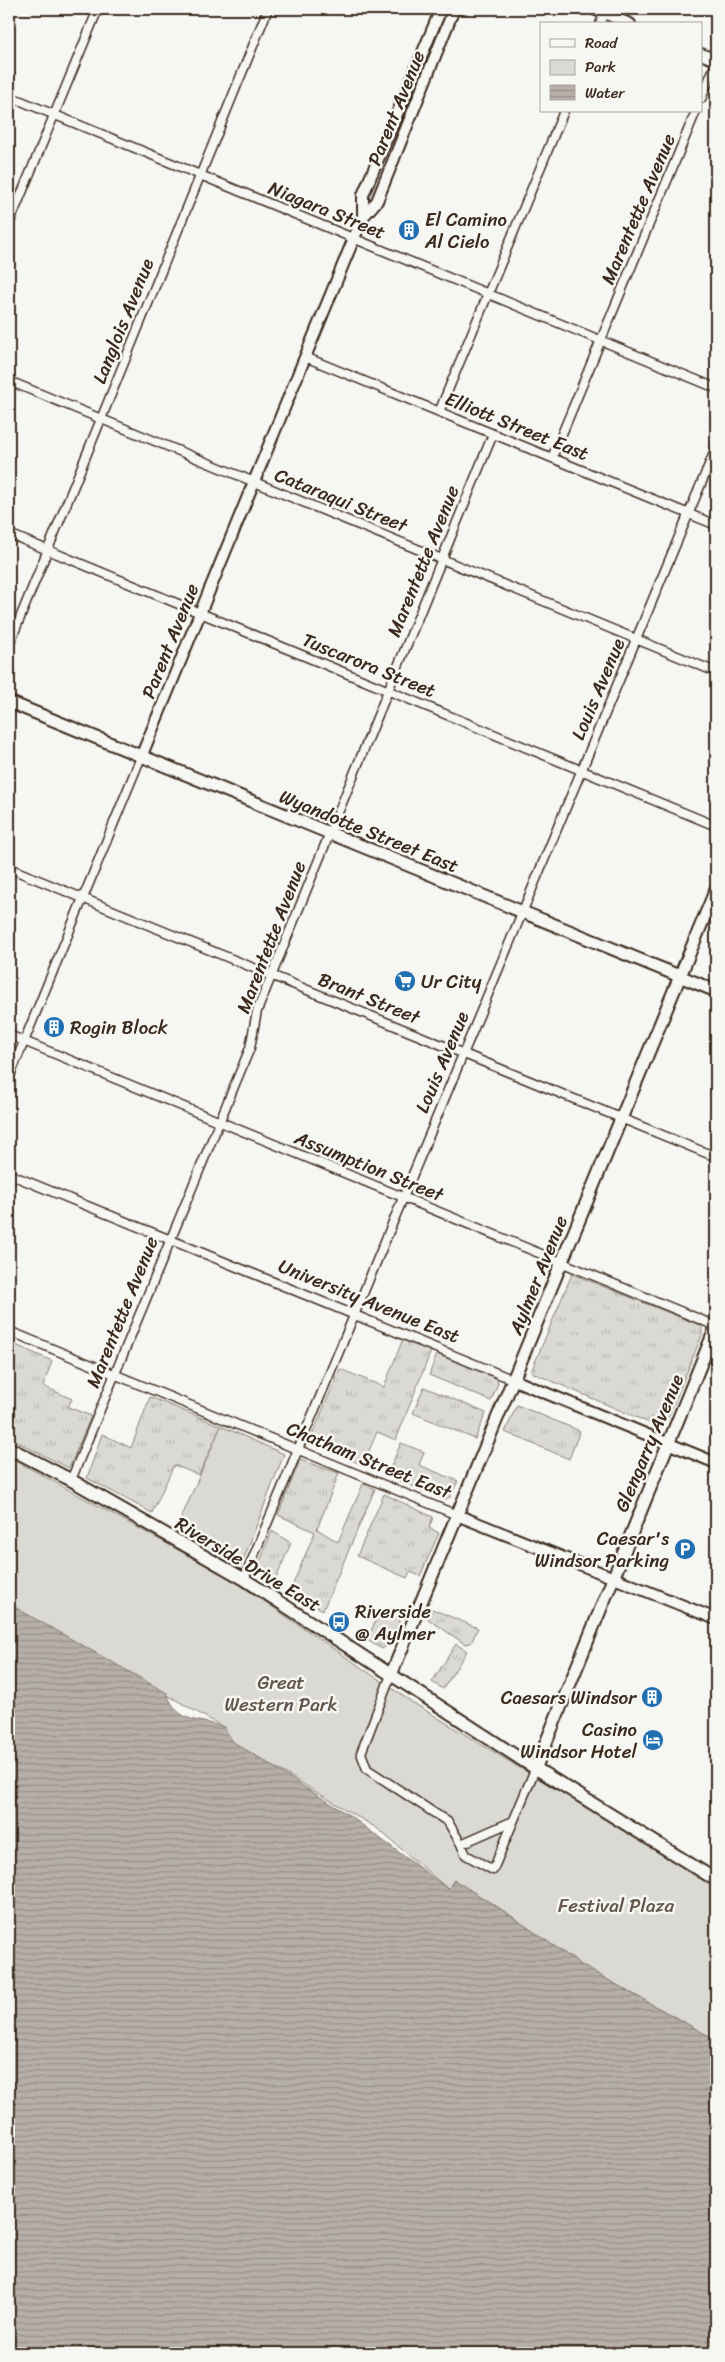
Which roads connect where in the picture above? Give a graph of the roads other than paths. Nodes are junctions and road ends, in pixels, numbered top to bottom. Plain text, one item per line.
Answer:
1 (98, 9) edge
2 (268, 9) edge
3 (441, 9) edge
4 (454, 9) edge
5 (594, 9) edge
6 (605, 11) edge
7 (626, 22) edge
8 (422, 55) junction
9 (702, 55) edge
10 (434, 60) junction
11 (716, 62) edge
12 (9, 96) edge
13 (702, 97) edge
14 (564, 112) edge
15 (696, 112) edge
16 (54, 114) junction
17 (390, 131) junction
18 (403, 137) junction
19 (201, 175) junction
20 (363, 217) junction
21 (9, 224) edge
22 (354, 238) junction
23 (488, 294) junction
24 (601, 340) junction
25 (305, 357) junction
26 (9, 380) edge
27 (716, 388) edge
28 (439, 412) junction
29 (101, 419) junction
30 (494, 434) junction
31 (716, 448) edge
32 (552, 458) junction
33 (254, 482) junction
34 (688, 514) junction
35 (716, 526) edge
36 (9, 534) edge
37 (48, 550) junction
38 (442, 559) junction
39 (200, 613) junction
40 (637, 638) junction
41 (9, 645) edge
42 (716, 672) edge
43 (388, 690) junction
44 (9, 702) edge
45 (141, 757) junction
46 (582, 770) junction
47 (716, 826) edge
48 (330, 833) junction
49 (9, 868) edge
50 (716, 889) edge
51 (83, 898) junction
52 (522, 912) junction
53 (272, 976) junction
54 (680, 976) junction
55 (716, 991) edge
56 (9, 1035) edge
57 (24, 1041) junction
58 (463, 1054) junction
59 (9, 1078) edge
60 (622, 1119) junction
61 (218, 1121) junction
62 (716, 1158) edge
63 (9, 1174) edge
64 (403, 1197) junction
65 (170, 1239) junction
66 (562, 1263) junction
67 (354, 1314) junction
68 (716, 1326) edge
69 (9, 1331) edge
70 (114, 1374) junction
71 (514, 1380) junction
72 (668, 1444) junction
73 (9, 1448) edge
74 (298, 1450) junction
75 (716, 1462) edge
76 (71, 1480) junction
77 (457, 1514) junction
78 (613, 1576) junction
79 (244, 1578) junction
80 (716, 1619) edge
81 (391, 1675) junction
82 (536, 1767) junction
83 (511, 1822) junction
84 (461, 1844) junction
85 (716, 1880) edge

1 - 16 street
2 - 19 street, Langlois Avenue
3 - 8 street, Parent Avenue
4 - 10 street, Parent Avenue
5 - 6 street
6 - 7 street
8 - 10 street
8 - 17 street, Parent Avenue
9 - 11 street
10 - 18 street, Parent Avenue
11 - 13 street
12 - 16 street, Niagara Street
14 - 23 street
15 - 24 street, Marentette Avenue
16 - 19 street, Niagara Street
16 - 21 street
17 - 18 street
17 - 20 street, Parent Avenue
18 - 20 street, Parent Avenue
19 - 22 street, Niagara Street
19 - 29 street, Langlois Avenue
20 - 22 street, Parent Avenue
22 - 23 street, Niagara Street
22 - 25 street, Parent Avenue
23 - 24 street, Niagara Street
23 - 28 street
24 - 27 street, Niagara Street
24 - 32 street, Marentette Avenue
25 - 28 street, Elliott Street East
25 - 33 street, Parent Avenue
26 - 29 street, Cataraqui Street
28 - 30 street, Elliott Street East
29 - 33 street, Cataraqui Street
29 - 37 street, Langlois Avenue
30 - 32 street, Elliott Street East
30 - 38 street, Marentette Avenue
31 - 34 street, Louis Avenue
32 - 34 street, Elliott Street East
33 - 38 street, Cataraqui Street
33 - 39 street, Parent Avenue
34 - 35 street, Elliott Street East
34 - 40 street, Louis Avenue
36 - 37 street, Tuscarora Street
37 - 39 street, Tuscarora Street
37 - 41 street, Langlois Avenue
38 - 40 street, Cataraqui Street
38 - 43 street, Marentette Avenue
39 - 43 street, Tuscarora Street
39 - 45 street, Parent Avenue
40 - 42 street, Cataraqui Street
40 - 46 street, Louis Avenue
43 - 46 street, Tuscarora Street
43 - 48 street, Marentette Avenue
44 - 45 main road, Wyandotte Street East
45 - 48 main road, Wyandotte Street East
45 - 51 street, Parent Avenue
46 - 47 street, Tuscarora Street
46 - 52 street, Louis Avenue
48 - 52 main road, Wyandotte Street East
48 - 53 street, Marentette Avenue
49 - 51 street, Brant Street
50 - 54 main road, Aylmer Avenue
51 - 53 street, Brant Street
51 - 57 street, Parent Avenue
52 - 54 main road, Wyandotte Street East
52 - 58 street, Louis Avenue
53 - 58 street, Brant Street
53 - 61 street, Marentette Avenue
54 - 55 main road, Wyandotte Street East
54 - 60 main road, Aylmer Avenue
56 - 57 street, Assumption Street
57 - 59 street, Parent Avenue
57 - 61 street, Assumption Street
58 - 60 street, Brant Street
58 - 64 street, Louis Avenue
60 - 62 street, Brant Street
60 - 66 main road, Aylmer Avenue
61 - 64 street, Assumption Street
61 - 65 street, Marentette Avenue
63 - 65 street, University Avenue East
64 - 66 street, Assumption Street
64 - 67 street, Louis Avenue
65 - 67 street, University Avenue East
65 - 70 street, Marentette Avenue
66 - 68 street, Assumption Street
66 - 71 main road, Aylmer Avenue
67 - 71 street, University Avenue East
67 - 74 street, Louis Avenue
68 - 72 main road, Glengarry Avenue
69 - 70 street, Chatham Street East
70 - 74 street, Chatham Street East
70 - 76 street, Marentette Avenue
71 - 72 street, University Avenue East
71 - 77 main road, Aylmer Avenue
72 - 75 street, University Avenue East
72 - 78 main road, Glengarry Avenue
73 - 76 main road, Riverside Drive East
74 - 77 street, Chatham Street East
74 - 79 street, Louis Avenue
76 - 79 main road, Riverside Drive East
77 - 78 street, Chatham Street East
77 - 81 main road, Aylmer Avenue
78 - 80 street, Chatham Street East
78 - 82 main road, Glengarry Avenue
79 - 81 main road, Riverside Drive East
81 - 82 main road, Riverside Drive East
81 - 84 street
82 - 83 street
82 - 85 main road, Riverside Drive East
83 - 84 street
83 - 84 street

